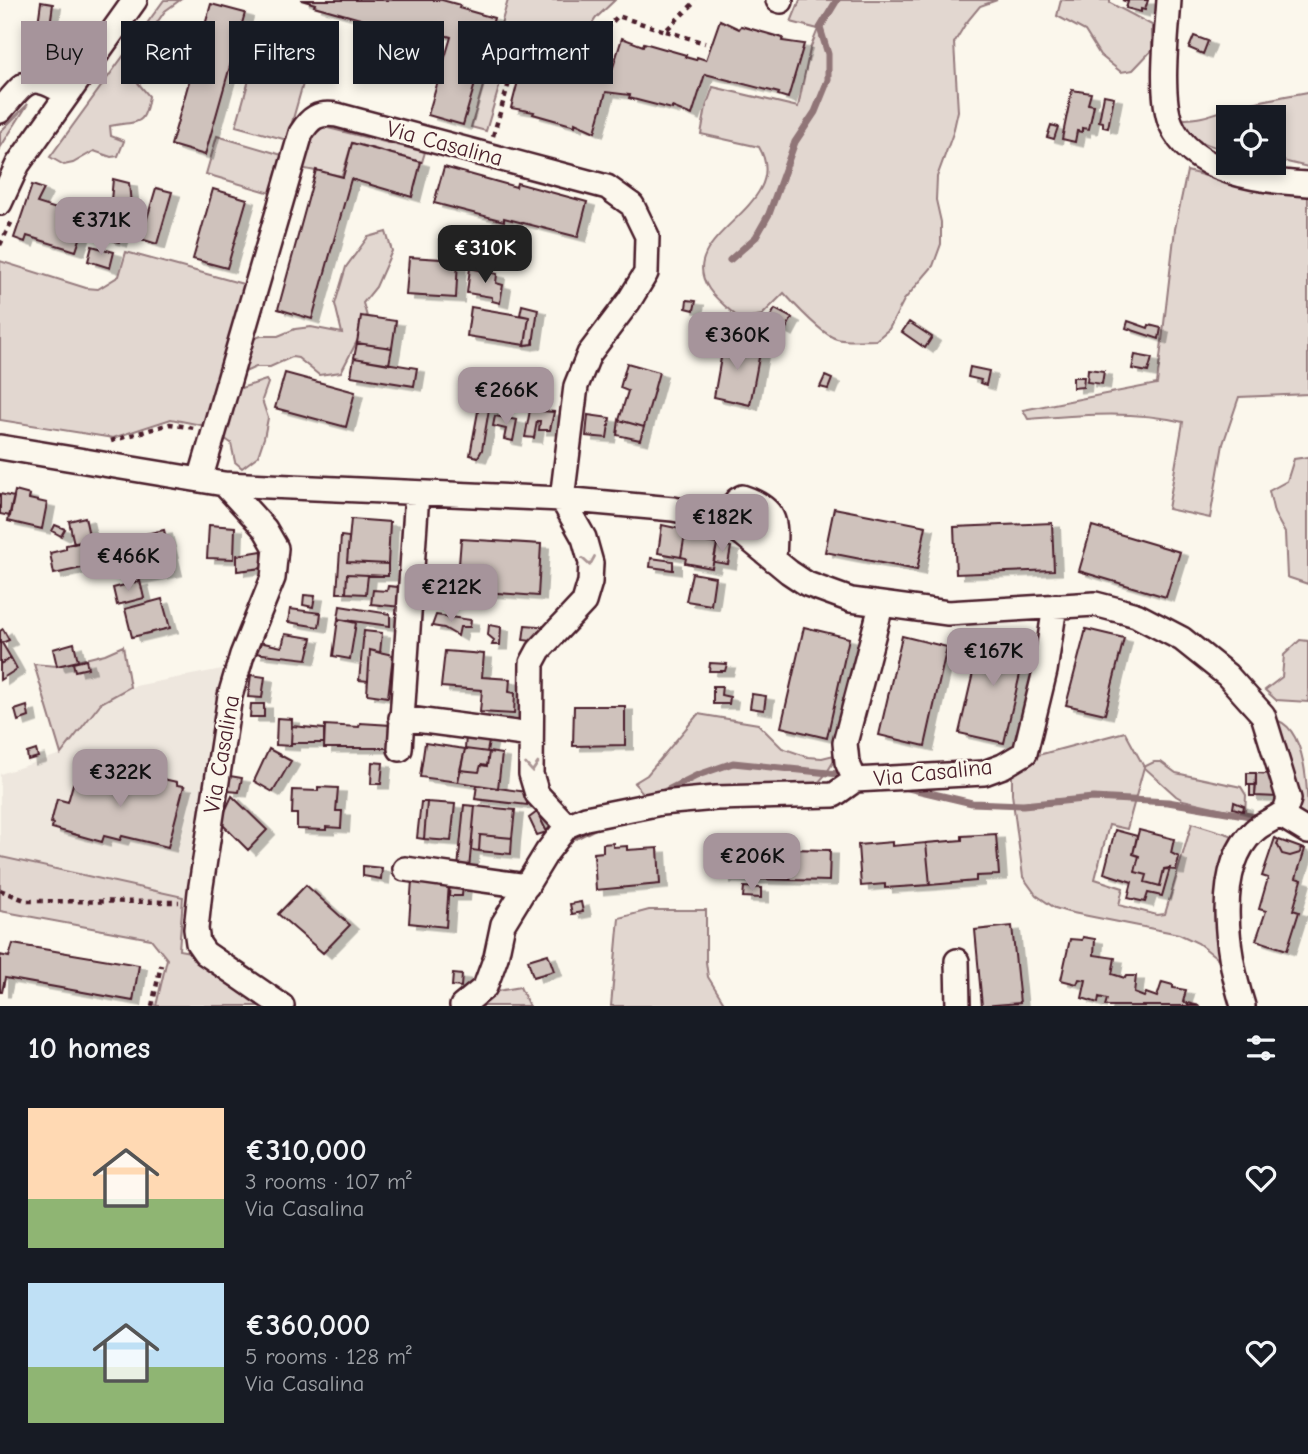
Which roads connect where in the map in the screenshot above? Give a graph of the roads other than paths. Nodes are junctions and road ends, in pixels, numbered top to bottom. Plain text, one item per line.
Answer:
1 (135, 0) edge
2 (1169, 0) edge
3 (67, 94) junction
4 (0, 111) edge
5 (1308, 184) edge
6 (0, 203) edge
7 (0, 447) edge
8 (200, 480) junction
9 (224, 484) junction
10 (416, 493) junction
11 (562, 499) junction
12 (723, 522) junction
13 (774, 560) junction
14 (881, 606) junction
15 (1055, 606) junction
16 (401, 718) junction
17 (531, 735) junction
18 (400, 749) dead end
19 (855, 780) junction
20 (1280, 815) junction
21 (567, 826) junction
22 (1308, 832) edge
23 (405, 869) dead end
24 (527, 886) junction
25 (957, 961) dead end
26 (282, 1006) edge
27 (462, 1006) edge
28 (958, 1006) edge
29 (1242, 1006) edge

1 - 3 street
2 - 5 street
3 - 4 street
3 - 6 street
7 - 8 street
8 - 9 street
8 - 11 street, Via Casalina
9 - 10 street
9 - 26 street, Via Casalina
10 - 11 street
10 - 16 street
11 - 12 street
11 -> 17 street
12 - 13 street
12 - 13 street
13 - 14 street
14 - 15 street
14 - 19 street, Via Casalina
15 - 19 street, Via Casalina
15 - 20 street
16 - 17 street
16 - 18 street
17 -> 21 street
19 - 21 street, Via Casalina
20 - 22 street
20 - 29 street
21 - 24 street
23 - 24 street
24 - 27 street
25 - 28 street

